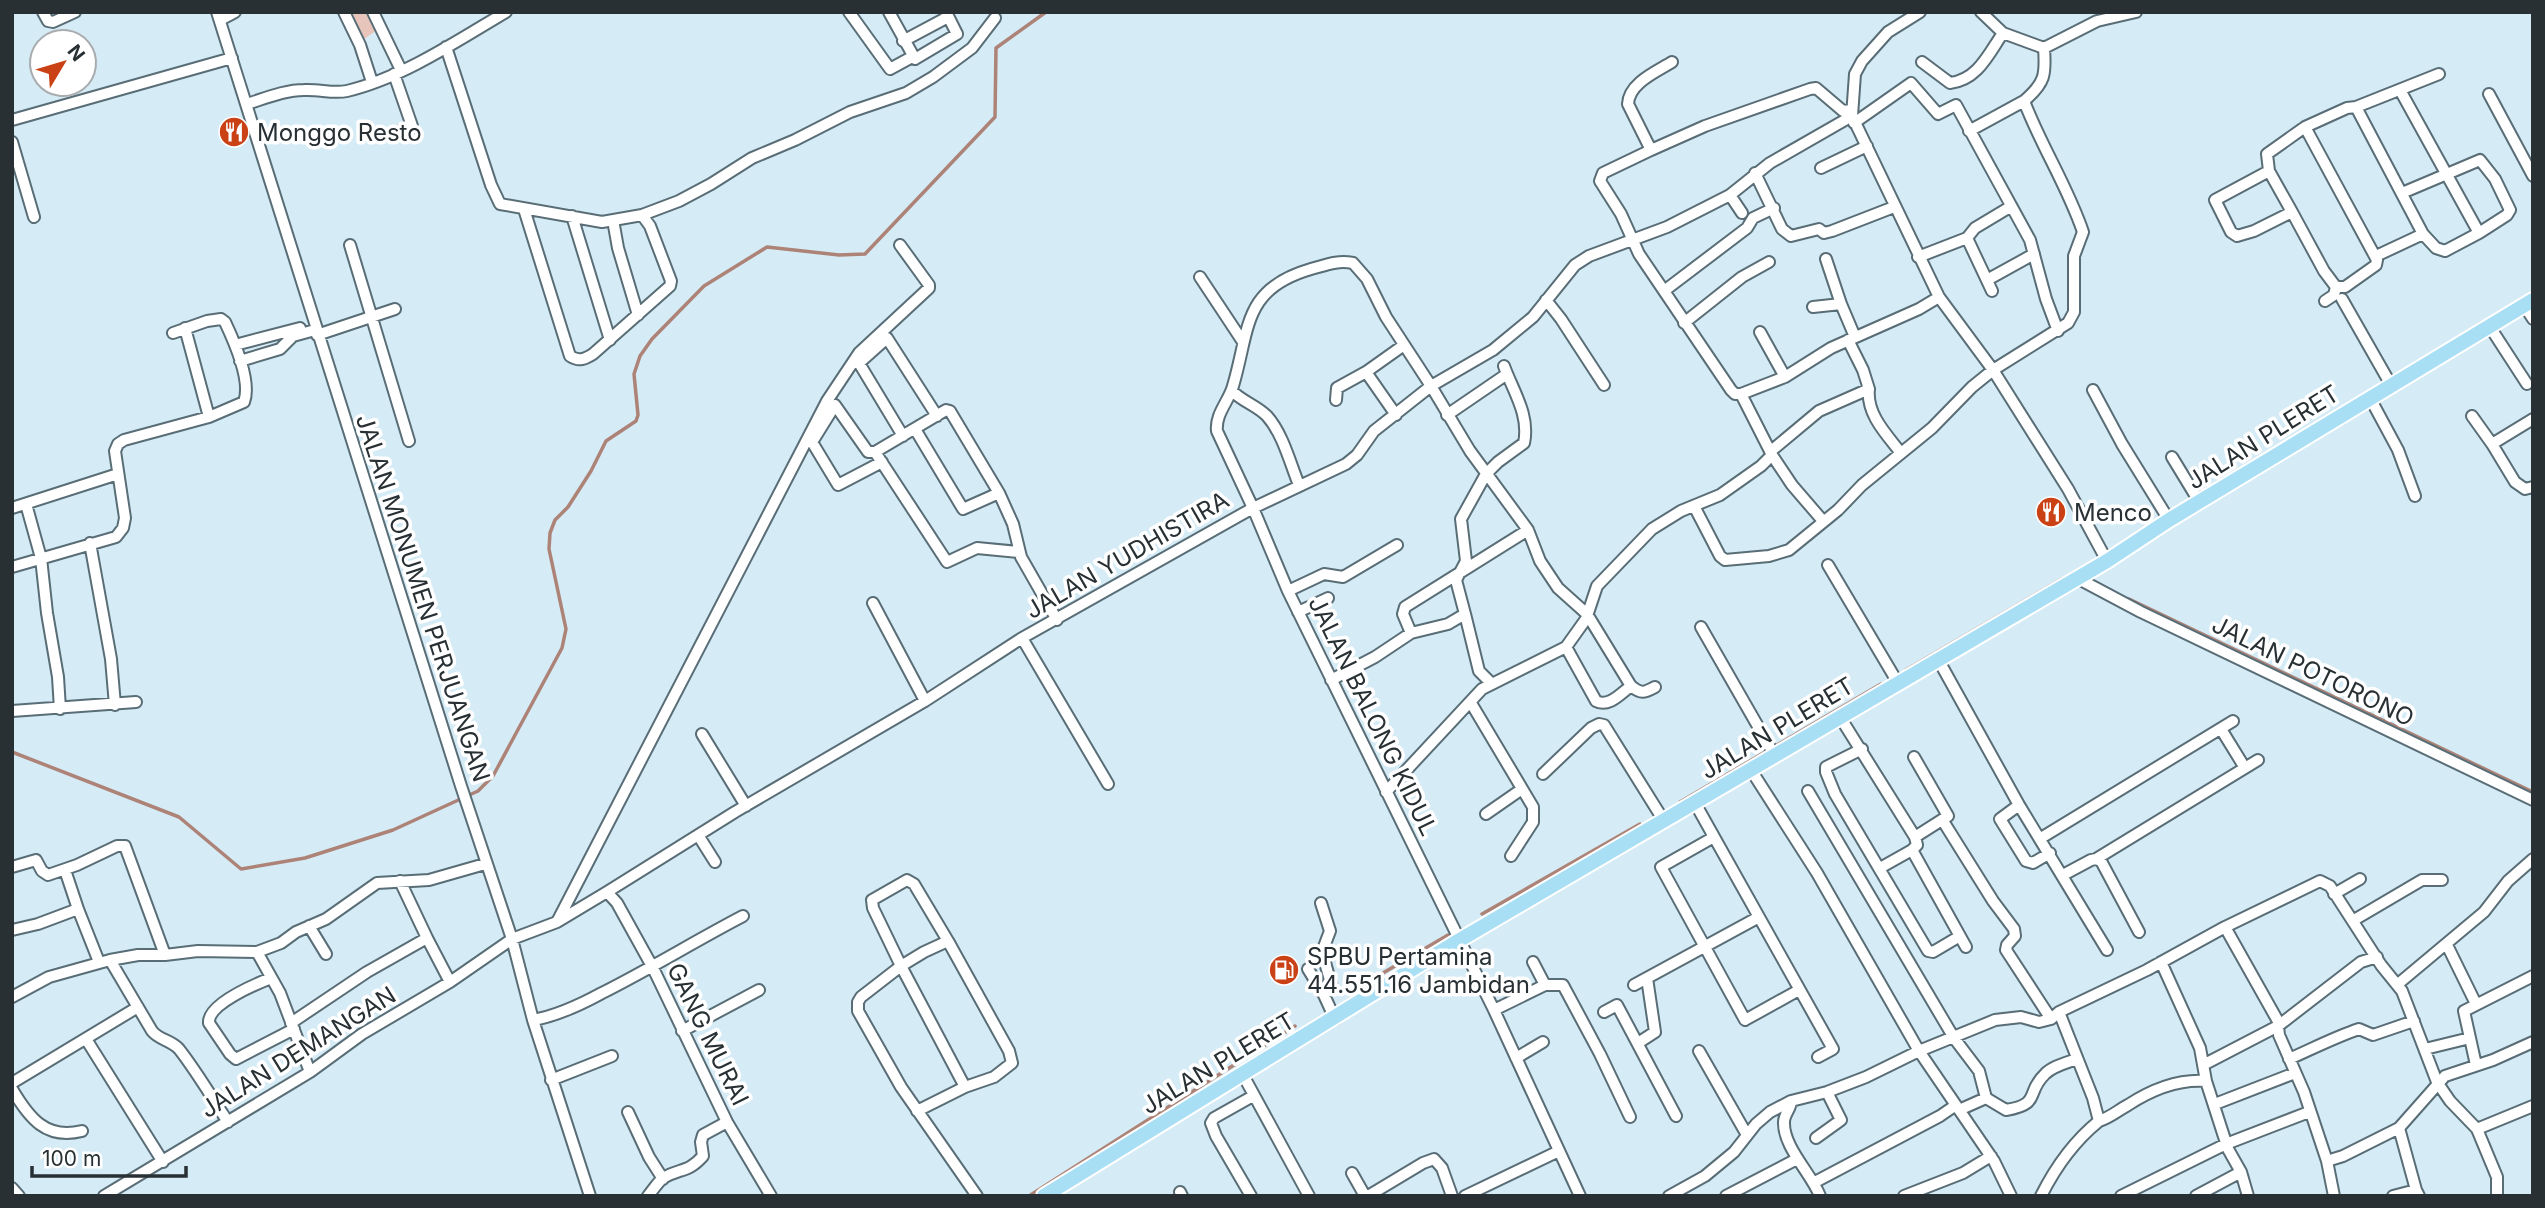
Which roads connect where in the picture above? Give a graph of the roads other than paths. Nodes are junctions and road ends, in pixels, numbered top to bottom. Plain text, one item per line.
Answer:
1 (43, 12) edge
2 (75, 12) edge
3 (235, 12) edge
4 (344, 12) edge
5 (373, 12) edge
6 (506, 12) edge
7 (849, 12) edge
8 (889, 12) edge
9 (1920, 12) edge
10 (1981, 12) edge
11 (2136, 12) edge
12 (947, 14) edge
13 (218, 16) edge
14 (490, 16) edge
15 (995, 18) dead end
16 (2003, 33) junction
17 (903, 41) junction
18 (446, 47) junction
19 (2044, 48) junction
20 (912, 57) junction
21 (232, 58) junction
22 (1672, 62) dead end
23 (1922, 62) dead end
24 (397, 72) junction
25 (2439, 74) dead end
26 (372, 82) junction
27 (2400, 90) junction
28 (2489, 94) dead end
29 (2024, 101) junction
30 (247, 104) junction
31 (2356, 107) junction
32 (1852, 114) junction
33 (12, 120) edge
34 (2305, 127) junction
35 (1969, 131) junction
36 (392, 133) dead end
37 (12, 142) edge
38 (1867, 146) junction
39 (1651, 150) junction
40 (1821, 168) dead end
41 (2269, 171) junction
42 (1755, 173) junction
43 (2447, 175) junction
44 (2533, 176) edge
45 (2402, 193) junction
46 (1730, 195) junction
47 (1894, 207) junction
48 (2010, 207) junction
49 (1773, 208) junction
50 (524, 209) junction
51 (2292, 212) junction
52 (1742, 213) dead end
53 (642, 215) junction
54 (572, 216) junction
55 (34, 217) dead end
56 (613, 220) junction
57 (2479, 233) junction
58 (2423, 234) junction
59 (1967, 238) junction
60 (1632, 242) junction
61 (350, 245) dead end
62 (900, 245) dead end
63 (2034, 254) junction
64 (2376, 256) junction
65 (1919, 257) junction
66 (1826, 259) dead end
67 (1769, 262) dead end
68 (1199, 276) dead end
69 (1664, 291) junction
70 (2336, 294) junction
71 (1938, 297) junction
72 (1546, 300) junction
73 (2528, 303) edge
74 (1841, 304) junction
75 (1813, 307) dead end
76 (395, 309) dead end
77 (638, 315) junction
78 (372, 317) junction
79 (2533, 319) edge
80 (1684, 323) junction
81 (2490, 327) junction
82 (185, 328) junction
83 (315, 330) junction
84 (2058, 331) junction
85 (1760, 332) dead end
86 (173, 333) dead end
87 (1852, 339) junction
88 (610, 341) junction
89 (1243, 342) junction
90 (235, 345) junction
91 (1405, 345) junction
92 (240, 361) junction
93 (1993, 370) junction
94 (1366, 372) junction
95 (1785, 377) junction
96 (2527, 384) dead end
97 (1604, 385) dead end
98 (2391, 385) junction
99 (1431, 386) junction
100 (1868, 389) junction
101 (2093, 390) dead end
102 (1232, 391) junction
103 (1741, 394) junction
104 (2370, 398) junction
105 (1336, 400) dead end
106 (1396, 415) junction
107 (1447, 415) junction
108 (937, 416) junction
109 (2472, 416) dead end
110 (209, 417) junction
111 (2532, 421) edge
112 (915, 429) junction
113 (903, 436) junction
114 (409, 441) dead end
115 (2492, 444) junction
116 (1771, 453) junction
117 (1901, 453) junction
118 (878, 457) junction
119 (2172, 457) dead end
120 (118, 474) junction
121 (1486, 474) junction
122 (1299, 485) junction
123 (2533, 487) edge
124 (999, 494) junction
125 (2415, 496) dead end
126 (2200, 503) junction
127 (26, 504) junction
128 (1695, 506) junction
129 (12, 508) edge
130 (1253, 508) junction
131 (2169, 520) junction
132 (1823, 521) junction
133 (1528, 530) junction
134 (90, 543) junction
135 (1397, 545) dead end
136 (1019, 552) junction
137 (41, 558) junction
138 (2107, 561) junction
139 (1828, 565) dead end
140 (12, 567) edge
141 (1458, 573) junction
142 (2077, 578) junction
143 (1288, 592) junction
144 (1328, 598) dead end
145 (873, 603) dead end
146 (1298, 612) junction
147 (1465, 614) junction
148 (1587, 614) junction
149 (1057, 620) junction
150 (1700, 627) dead end
151 (1412, 633) junction
152 (1022, 638) junction
153 (1566, 648) junction
154 (1939, 661) junction
155 (1331, 680) junction
156 (1898, 683) junction
157 (1492, 684) junction
158 (1631, 686) junction
159 (1656, 687) dead end
160 (925, 701) junction
161 (136, 702) dead end
162 (1471, 704) junction
163 (115, 705) junction
164 (60, 709) junction
165 (12, 711) edge
166 (1840, 717) junction
167 (2233, 721) dead end
168 (2221, 729) junction
169 (702, 734) dead end
170 (1862, 749) junction
171 (1775, 756) junction
172 (1914, 757) dead end
173 (2258, 760) dead end
174 (2245, 768) junction
175 (1751, 770) junction
176 (1543, 774) dead end
177 (1108, 784) dead end
178 (1522, 789) junction
179 (1808, 791) dead end
180 (1386, 792) junction
181 (2533, 800) edge
182 (1695, 803) junction
183 (2019, 805) junction
184 (747, 806) junction
185 (1486, 814) dead end
186 (1664, 821) junction
187 (1942, 821) junction
188 (698, 835) junction
189 (1714, 837) junction
190 (1915, 838) junction
191 (2041, 838) junction
192 (1912, 850) junction
193 (2050, 853) junction
194 (1511, 856) dead end
195 (2096, 859) junction
196 (2533, 859) edge
197 (715, 862) dead end
198 (485, 864) junction
199 (12, 867) edge
200 (1880, 868) junction
201 (65, 870) junction
202 (2063, 875) junction
203 (2360, 879) dead end
204 (2442, 880) dead end
205 (400, 881) junction
206 (607, 892) junction
207 (2334, 894) junction
208 (1321, 903) dead end
209 (78, 909) junction
210 (743, 916) dead end
211 (1759, 917) junction
212 (2354, 920) junction
213 (309, 926) junction
214 (553, 927) junction
215 (2225, 927) junction
216 (12, 930) edge
217 (2139, 932) dead end
218 (1960, 936) junction
219 (427, 939) junction
220 (512, 939) junction
221 (948, 941) junction
222 (1458, 941) junction
223 (2447, 945) junction
224 (1704, 947) junction
225 (1966, 947) dead end
226 (2107, 950) dead end
227 (257, 952) junction
228 (326, 954) dead end
229 (165, 955) junction
230 (2377, 957) junction
231 (105, 961) junction
232 (1533, 962) dead end
233 (2161, 962) junction
234 (901, 966) junction
235 (653, 968) junction
236 (1308, 969) dead end
237 (2533, 976) edge
238 (271, 978) junction
239 (1647, 978) junction
240 (450, 982) junction
241 (2398, 984) junction
242 (1545, 985) junction
243 (1634, 985) dead end
244 (759, 990) dead end
245 (1799, 990) junction
246 (1324, 995) junction
247 (12, 997) edge
248 (2476, 1004) junction
249 (138, 1007) junction
250 (1493, 1010) junction
251 (1604, 1012) dead end
252 (2055, 1015) junction
253 (1335, 1019) junction
254 (533, 1020) junction
255 (2414, 1021) junction
256 (2278, 1025) junction
257 (293, 1026) junction
258 (682, 1031) junction
259 (1954, 1038) junction
260 (2470, 1038) junction
261 (86, 1039) junction
262 (1543, 1042) dead end
263 (2533, 1042) edge
264 (1638, 1043) junction
265 (2425, 1049) junction
266 (1699, 1051) dead end
267 (1919, 1051) junction
268 (612, 1056) dead end
269 (1818, 1057) dead end
270 (1516, 1058) junction
271 (2077, 1059) junction
272 (2289, 1059) junction
273 (2203, 1065) junction
274 (2476, 1065) junction
275 (310, 1072) junction
276 (2295, 1073) junction
277 (1243, 1074) junction
278 (551, 1080) junction
279 (2206, 1081) junction
280 (2437, 1082) junction
281 (12, 1083) edge
282 (965, 1087) junction
283 (12, 1089) edge
284 (1828, 1092) junction
285 (1253, 1096) junction
286 (1986, 1098) junction
287 (1791, 1101) junction
288 (2215, 1104) junction
289 (1958, 1108) junction
290 (2532, 1108) edge
291 (917, 1111) junction
292 (628, 1112) dead end
293 (2309, 1112) junction
294 (1676, 1116) dead end
295 (1630, 1117) dead end
296 (2099, 1121) junction
297 (228, 1122) junction
298 (727, 1122) junction
299 (2399, 1128) junction
300 (2477, 1129) junction
301 (82, 1131) dead end
302 (1747, 1135) junction
303 (1816, 1138) dead end
304 (2226, 1144) junction
305 (1559, 1151) junction
306 (1990, 1156) junction
307 (1797, 1158) junction
308 (2327, 1161) junction
309 (163, 1162) junction
310 (2241, 1172) junction
311 (1352, 1173) dead end
312 (663, 1179) junction
313 (1815, 1182) junction
314 (12, 1188) edge
315 (120, 1192) edge
316 (2417, 1193) edge
317 (769, 1195) edge
318 (1731, 1195) edge
319 (19, 1196) edge
320 (104, 1196) edge
321 (590, 1196) edge
322 (648, 1196) edge
323 (977, 1196) edge
324 (1044, 1196) edge
325 (1251, 1196) edge
326 (1309, 1196) edge
327 (1367, 1196) edge
328 (1452, 1196) edge
329 (1465, 1196) edge
330 (1580, 1196) edge
331 (1669, 1196) edge
332 (1820, 1196) edge
333 (1904, 1196) edge
334 (2011, 1196) edge
335 (2041, 1196) edge
336 (2121, 1196) edge
337 (2196, 1196) edge
338 (2248, 1196) edge
339 (2334, 1196) edge
340 (2393, 1196) edge
341 (2497, 1196) edge

1 - 2 street
3 - 13 street
4 - 26 street
5 - 24 street
6 - 14 street
7 - 20 street
8 - 17 street
9 - 32 street
10 - 16 street
11 - 19 street
12 - 17 street
12 - 20 street
13 - 21 street, JALAN MONUMEN PERJUANGAN
14 - 18 street
15 - 53 street
16 - 19 street
16 - 23 street
17 - 20 street
18 - 24 street
18 - 50 street
19 - 29 street
21 - 30 street, JALAN MONUMEN PERJUANGAN
21 - 33 street
22 - 39 street
24 - 26 street
24 - 36 street
25 - 27 street
26 - 30 street
27 - 31 street
27 - 43 street
28 - 44 street
29 - 35 street
29 - 84 street
30 - 83 street, JALAN MONUMEN PERJUANGAN
31 - 34 street
31 - 45 street
32 - 35 street, JALAN YUDHISTIRA
32 - 38 street
32 - 39 street
32 - 42 street, JALAN YUDHISTIRA
34 - 41 street
34 - 64 street
35 - 48 street
37 - 55 street
38 - 40 street
38 - 47 street
39 - 60 street
41 - 51 street
41 - 51 street
42 - 46 street, JALAN YUDHISTIRA
42 - 49 street
43 - 45 street
43 - 57 street
43 - 57 street
45 - 58 street
46 - 52 street
46 - 60 street, JALAN YUDHISTIRA
47 - 49 street
47 - 65 street
48 - 59 street
48 - 63 street
49 - 69 street
50 - 54 street
50 - 88 street
51 - 70 street
53 - 56 street
53 - 77 street
54 - 56 street
54 - 88 street
56 - 77 street
57 - 58 street
58 - 64 street
59 - 63 street
59 - 65 street
60 - 69 street
60 - 72 street, JALAN YUDHISTIRA
61 - 78 street
62 - 214 street
63 - 84 street
64 - 70 street
65 - 71 street
66 - 74 street
67 - 80 street
68 - 89 street
69 - 80 street
70 - 98 street
71 - 87 street
71 - 93 street
72 - 97 street
72 - 99 street, JALAN YUDHISTIRA
73 - 79 street
73 - 81 main road, JALAN PLERET
74 - 75 street
74 - 87 street
76 - 78 street
77 - 88 street
78 - 83 street
78 - 114 street
80 - 103 street
81 - 96 street
81 - 98 main road, JALAN PLERET
82 - 86 street
82 - 90 street
82 - 110 street
83 - 90 street
83 - 92 street
83 - 198 street, JALAN MONUMEN PERJUANGAN
84 - 93 street
85 - 95 street
87 - 95 street
87 - 100 street
89 - 91 street, JALAN BALONG KIDUL
89 - 102 street, JALAN BALONG KIDUL
90 - 92 street
91 - 94 street
91 - 99 street, JALAN BALONG KIDUL
92 - 110 street
93 - 117 street
93 - 138 street
94 - 105 street
94 - 106 street
95 - 103 street
98 - 104 main road, JALAN PLERET
99 - 106 street, JALAN YUDHISTIRA
99 - 107 street, JALAN BALONG KIDUL
100 - 116 street
100 - 117 street
101 - 131 street
102 - 122 street
102 - 130 street, JALAN BALONG KIDUL
103 - 116 street
104 - 125 street
104 - 126 main road, JALAN PLERET
106 - 122 street, JALAN YUDHISTIRA
107 - 121 street, JALAN BALONG KIDUL
107 - 121 street
108 - 112 street
108 - 113 street
108 - 124 street
109 - 115 street
110 - 120 street
111 - 115 street
112 - 113 street
112 - 124 street
113 - 118 street
115 - 123 street
116 - 128 street
116 - 132 street
117 - 132 street
118 - 118 street
118 - 136 street
119 - 126 street
120 - 127 street
120 - 134 street
121 - 133 street, JALAN BALONG KIDUL
121 - 141 street
122 - 130 street, JALAN YUDHISTIRA
124 - 136 street
126 - 131 main road, JALAN PLERET
127 - 129 street
127 - 137 street
128 - 132 street
128 - 148 street
130 - 143 street, JALAN BALONG KIDUL
130 - 149 street, JALAN YUDHISTIRA
131 - 138 main road, JALAN PLERET
133 - 141 street
133 - 148 street, JALAN BALONG KIDUL
134 - 137 street
134 - 163 street
135 - 143 street
136 - 149 street
137 - 140 street
137 - 164 street
138 - 142 main road, JALAN PLERET
139 - 156 street
141 - 147 street
141 - 151 street
142 - 154 main road, JALAN PLERET
142 - 181 street, JALAN POTORONO
143 - 146 street, JALAN BALONG KIDUL
144 - 146 street
145 - 160 street
146 - 155 street, JALAN BALONG KIDUL
147 - 151 street
147 - 157 street
148 - 153 street
148 - 158 street, JALAN BALONG KIDUL
149 - 152 street, JALAN YUDHISTIRA
150 - 171 street
151 - 155 street
152 - 160 street, JALAN YUDHISTIRA
152 - 177 street
153 - 157 street
153 - 158 street
154 - 156 main road, JALAN PLERET
154 - 183 street
155 - 180 street, JALAN BALONG KIDUL
156 - 166 main road, JALAN PLERET
157 - 162 street
158 - 159 street
160 - 184 street, JALAN YUDHISTIRA
161 - 163 street
162 - 178 street
162 - 180 street
163 - 164 street
164 - 165 street
166 - 170 street
166 - 171 main road, JALAN PLERET
167 - 168 street
168 - 174 street
168 - 191 street
169 - 184 street
170 - 190 street
170 - 200 street
171 - 175 main road, JALAN PLERET
172 - 187 street
173 - 174 street
174 - 195 street
175 - 182 main road, JALAN PLERET
175 - 267 street
176 - 186 street
178 - 185 street
178 - 194 street
179 - 259 street
180 - 222 street, JALAN BALONG KIDUL
182 - 186 main road, JALAN PLERET
182 - 189 street
183 - 191 street
183 - 193 street
184 - 188 street, JALAN DEMANGAN
186 - 222 main road, JALAN PLERET
187 - 190 street
187 - 252 street
188 - 197 street
188 - 206 street, JALAN DEMANGAN
189 - 211 street
189 - 224 street
190 - 192 street
191 - 193 street
192 - 200 street
192 - 218 street
193 - 202 street
195 - 202 street
195 - 217 street
196 - 223 street
198 - 205 street
198 - 220 street, JALAN MONUMEN PERJUANGAN
199 - 201 street
200 - 218 street
201 - 209 street
201 - 229 street
202 - 226 street
203 - 207 street
204 - 212 street
205 - 213 street
205 - 219 street
206 - 214 street, JALAN DEMANGAN
206 - 235 street, GANG MURAI
207 - 212 street
207 - 215 street
208 - 246 street
209 - 216 street
209 - 231 street
210 - 235 street
211 - 224 street
211 - 245 street
212 - 230 street
213 - 227 street
213 - 228 street
214 - 220 street, JALAN DEMANGAN
215 - 233 street
215 - 256 street
218 - 225 street
219 - 240 street
219 - 257 street
220 - 240 street, JALAN DEMANGAN
220 - 254 street, JALAN MONUMEN PERJUANGAN
221 - 234 street
221 - 234 street
221 - 282 street
222 - 250 street
222 - 253 main road, JALAN PLERET
223 - 241 street
223 - 248 street
224 - 239 street
224 - 245 street
227 - 229 street
227 - 238 street
229 - 231 street
230 - 241 street
230 - 256 street
231 - 247 street
231 - 249 street
232 - 242 street
233 - 252 street
233 - 273 street
234 - 282 street
234 - 291 street
235 - 254 street
235 - 258 street, GANG MURAI
236 - 246 street
237 - 248 street
238 - 257 street
238 - 257 street
239 - 243 street
239 - 264 street
240 - 275 street, JALAN DEMANGAN
241 - 255 street
242 - 250 street
242 - 295 street
244 - 258 street
245 - 269 street
246 - 253 street
248 - 260 street
249 - 261 street
249 - 297 street
250 - 270 street
251 - 264 street
252 - 259 street
252 - 271 street
253 - 277 main road, JALAN PLERET
254 - 278 street, JALAN MONUMEN PERJUANGAN
255 - 265 street
255 - 272 street
256 - 272 street
256 - 273 street
257 - 275 street
258 - 298 street, GANG MURAI
259 - 267 street
259 - 286 street
260 - 265 street
260 - 274 street
261 - 281 street
261 - 309 street
262 - 270 street
263 - 274 street
264 - 294 street
265 - 280 street
266 - 302 street
267 - 284 street
267 - 289 street
268 - 278 street
270 - 305 street
271 - 286 street
271 - 296 street
272 - 276 street
273 - 279 street
274 - 280 street
275 - 297 street, JALAN DEMANGAN
276 - 288 street
276 - 293 street
277 - 285 street
277 - 324 main road, JALAN PLERET
278 - 321 street, JALAN MONUMEN PERJUANGAN
279 - 288 street
279 - 296 street
280 - 299 street
280 - 300 street
282 - 291 street
283 - 301 street
284 - 287 street
284 - 303 street
285 - 325 street
285 - 326 street
286 - 289 street
287 - 302 street
287 - 307 street
288 - 304 street
289 - 306 street
289 - 313 street
290 - 300 street
291 - 323 street
292 - 312 street
293 - 304 street
293 - 308 street
296 - 335 street
297 - 309 street, JALAN DEMANGAN
298 - 312 street
298 - 317 street, GANG MURAI
299 - 308 street
299 - 316 street
300 - 341 street
302 - 331 street
304 - 310 street
304 - 336 street
305 - 329 street
305 - 330 street
306 - 333 street
306 - 334 street
307 - 313 street
307 - 318 street
308 - 339 street
309 - 315 street, JALAN DEMANGAN
310 - 337 street
310 - 338 street
311 - 327 street
312 - 322 street
313 - 332 street
314 - 319 street
315 - 320 street, JALAN DEMANGAN
316 - 340 street
327 - 328 street

